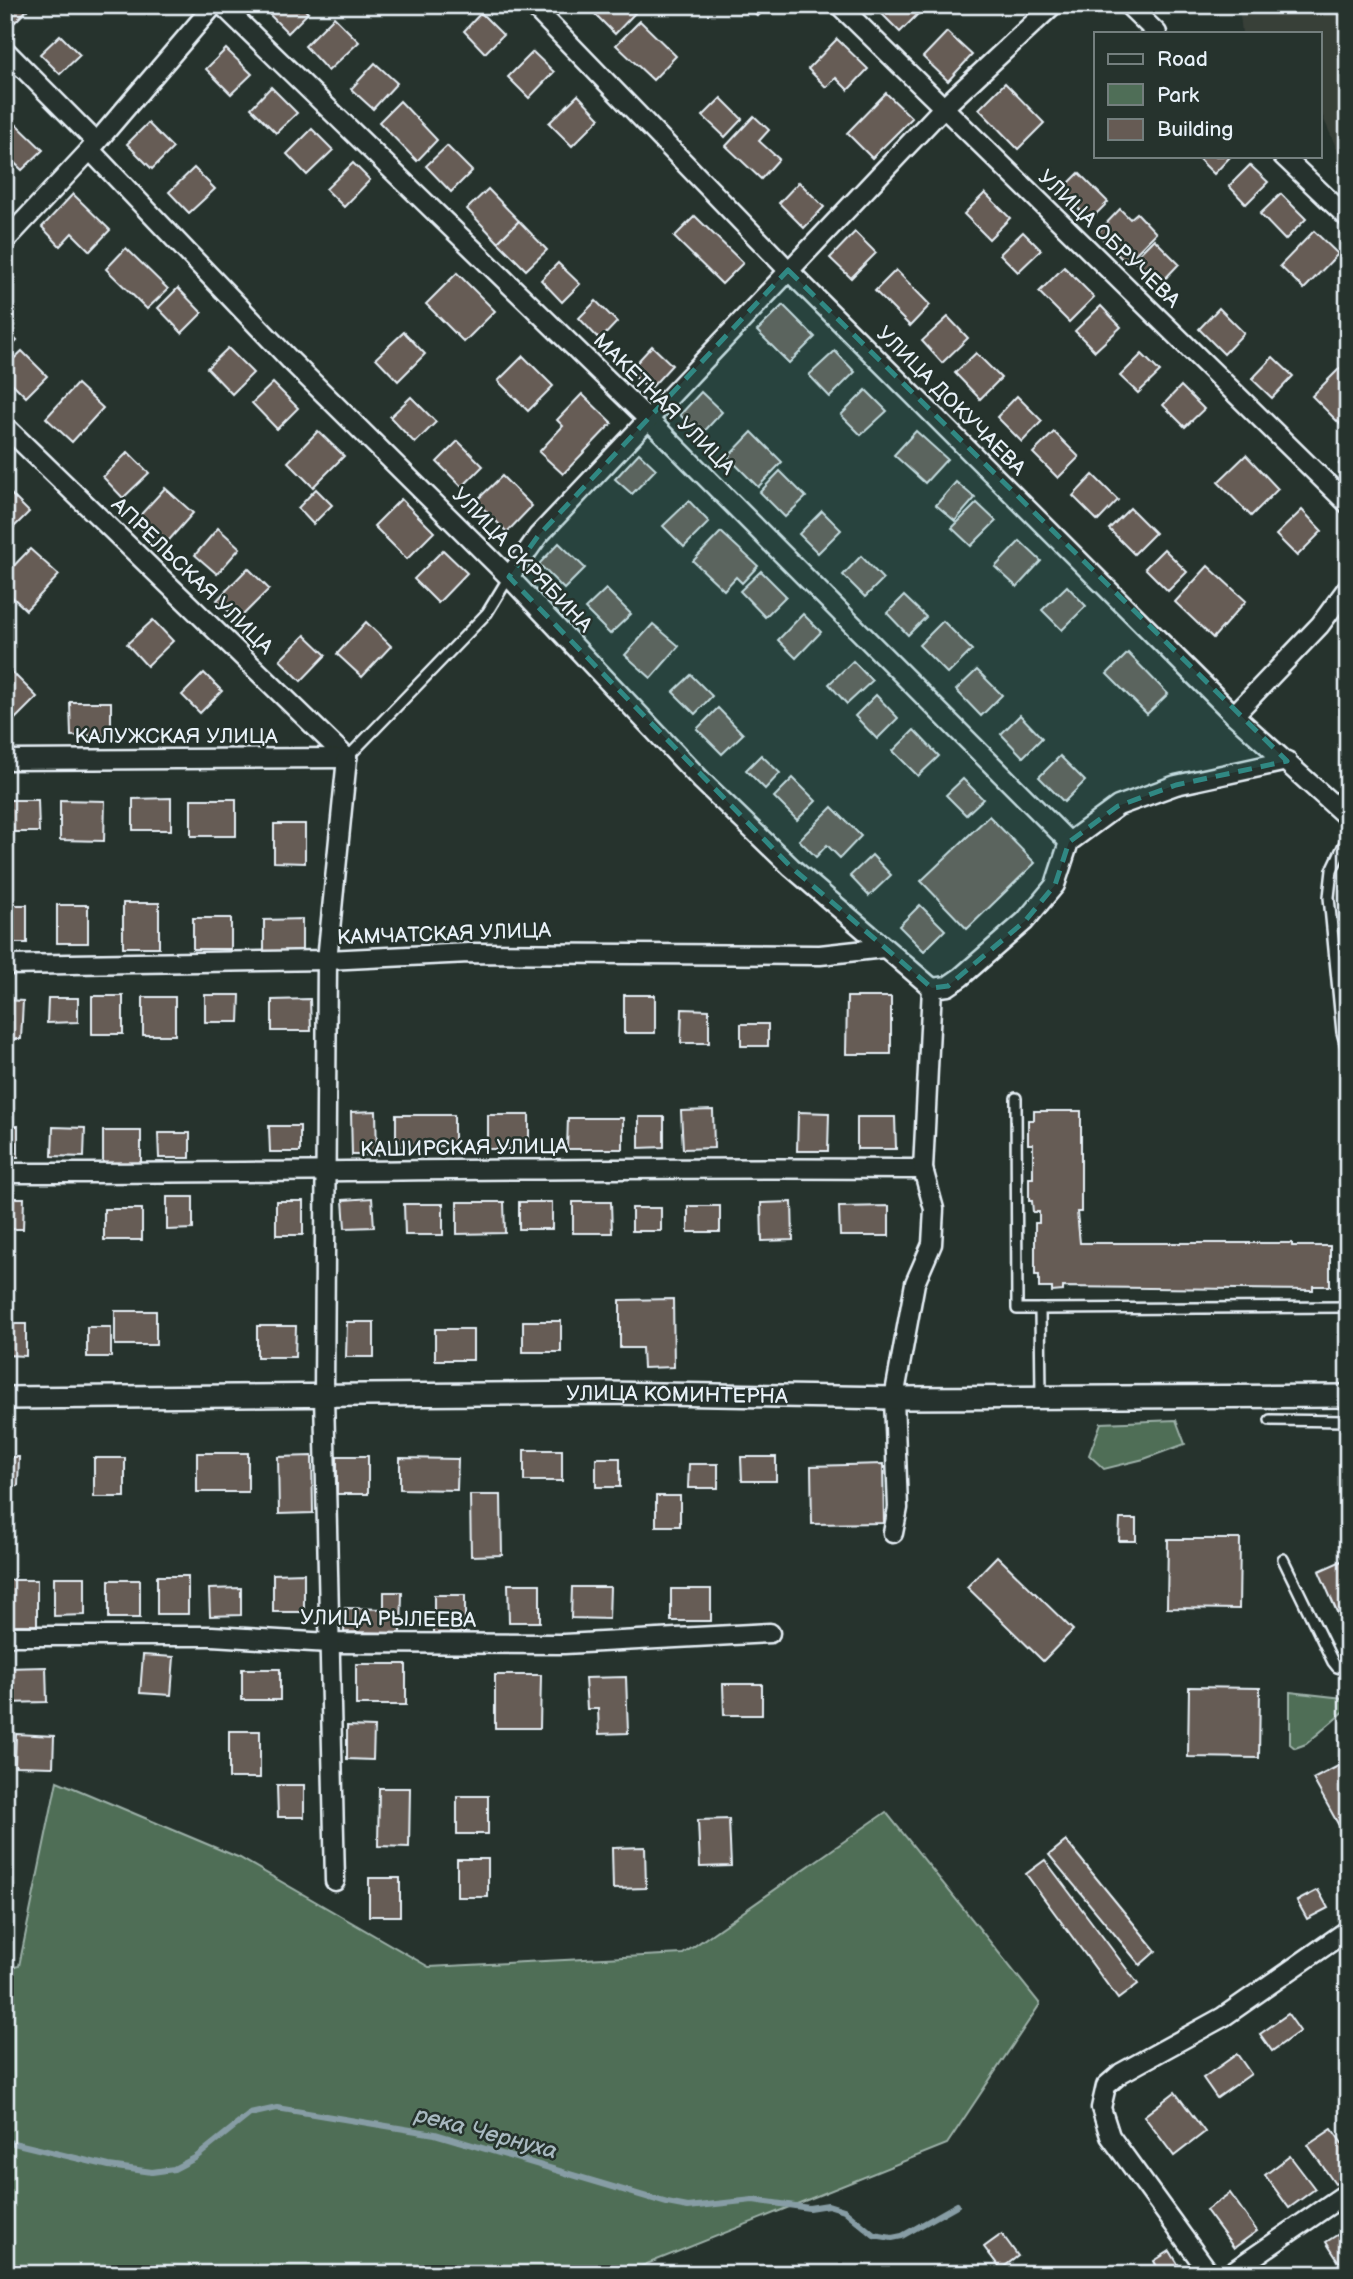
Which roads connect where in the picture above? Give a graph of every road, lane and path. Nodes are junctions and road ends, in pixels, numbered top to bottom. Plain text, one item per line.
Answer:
1 (214, 5) edge
2 (222, 5) edge
3 (532, 5) edge
4 (839, 5) edge
5 (1053, 5) edge
6 (1128, 5) edge
7 (1156, 32) edge
8 (5, 50) edge
9 (943, 108) junction
10 (93, 146) junction
11 (1285, 158) edge
12 (1348, 218) edge
13 (5, 241) edge
14 (788, 270) junction
15 (649, 420) junction
16 (5, 426) edge
17 (1348, 504) edge
18 (509, 577) junction
19 (1348, 587) edge
20 (1234, 715) junction
21 (347, 758) junction
22 (5, 760) edge
23 (1287, 761) junction
24 (1348, 818) edge
25 (1348, 836) edge
26 (1069, 842) junction
27 (884, 948) junction
28 (327, 960) junction
29 (5, 965) edge
30 (933, 988) junction
31 (1348, 1054) edge
32 (1016, 1098) dead end
33 (923, 1169) junction
34 (5, 1173) edge
35 (326, 1173) junction
36 (1347, 1193) edge
37 (1348, 1300) edge
38 (1348, 1307) edge
39 (1040, 1309) junction
40 (324, 1395) junction
41 (1348, 1396) edge
42 (5, 1398) edge
43 (894, 1398) junction
44 (1041, 1398) junction
45 (1270, 1420) dead end
46 (1348, 1421) edge
47 (893, 1533) dead end
48 (1283, 1559) dead end
49 (770, 1633) dead end
50 (5, 1636) edge
51 (328, 1643) junction
52 (1348, 1670) edge
53 (335, 1881) dead end
54 (1348, 1930) edge
55 (1348, 2192) edge
56 (1210, 2274) edge
57 (1229, 2274) edge

1 - 10 street
2 - 15 street, МАКЕТНАЯ УЛИЦА
3 - 14 street, УЛИЦА ДОКУЧАЕВА
4 - 9 street, УЛИЦА ОБРУЧЕВА
5 - 9 street
6 - 7 street
8 - 10 street, УЛИЦА СКРЯБИНА
9 - 14 street
9 - 17 street, УЛИЦА ОБРУЧЕВА
10 - 13 street
10 - 18 street, УЛИЦА СКРЯБИНА
11 - 12 street
14 - 15 street
14 - 20 street, УЛИЦА ДОКУЧАЕВА
15 - 18 street
15 - 26 street, МАКЕТНАЯ УЛИЦА
16 - 21 street, АПРЕЛЬСКАЯ УЛИЦА
18 - 21 lane
18 - 27 street, УЛИЦА СКРЯБИНА
19 - 20 street
20 - 23 street, УЛИЦА ДОКУЧАЕВА
21 - 22 street, КАЛУЖСКАЯ УЛИЦА
21 - 28 street
23 - 24 street, УЛИЦА ДОКУЧАЕВА
23 - 26 street
25 - 31 lane
26 - 30 street
27 - 28 street, КАМЧАТСКАЯ УЛИЦА
27 - 30 street, УЛИЦА СКРЯБИНА
28 - 29 street, КАМЧАТСКАЯ УЛИЦА
28 - 35 street
30 - 33 street
32 - 39 lane
33 - 35 street, КАШИРСКАЯ УЛИЦА
33 - 43 street
34 - 35 street, КАШИРСКАЯ УЛИЦА
35 - 40 street
36 - 37 lane
38 - 39 lane
39 - 44 lane
40 - 42 street, УЛИЦА КОМИНТЕРНА
40 - 43 street, УЛИЦА КОМИНТЕРНА
40 - 51 street
41 - 44 street, УЛИЦА КОМИНТЕРНА
43 - 44 street, УЛИЦА КОМИНТЕРНА
43 - 47 street
45 - 46 lane
48 - 52 lane
49 - 51 street, УЛИЦА РЫЛЕЕВА
50 - 51 street, УЛИЦА РЫЛЕЕВА
51 - 53 street
54 - 56 street
55 - 57 street

